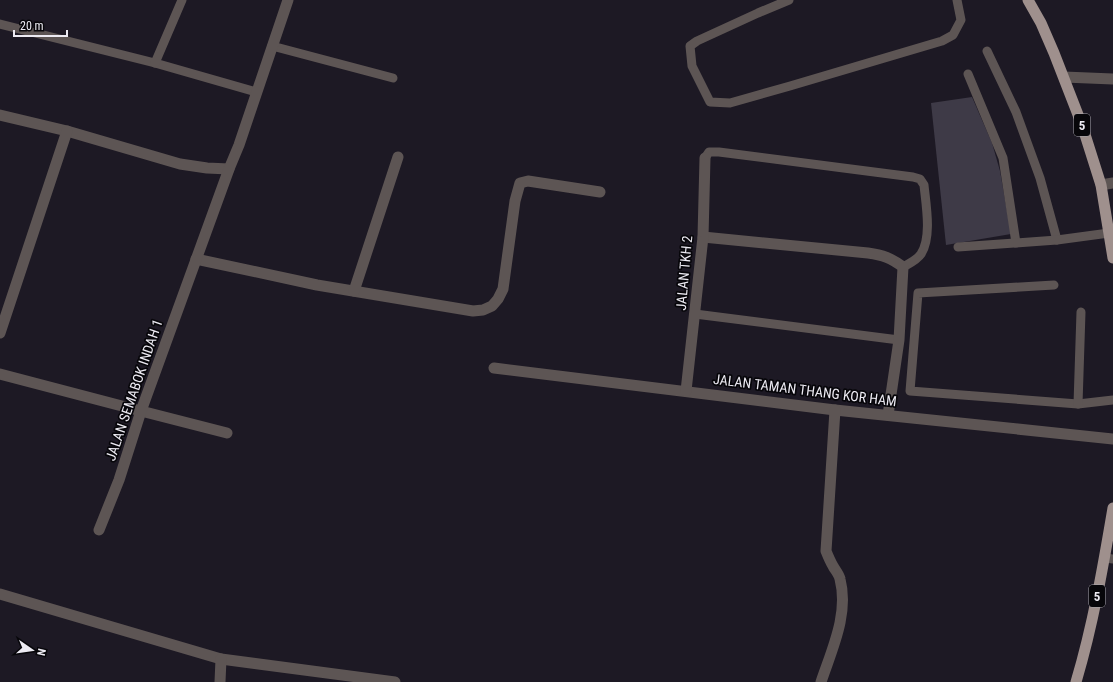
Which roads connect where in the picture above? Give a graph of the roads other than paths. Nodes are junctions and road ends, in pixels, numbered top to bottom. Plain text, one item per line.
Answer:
1 (182, 0) edge
2 (288, 0) edge
3 (789, 0) edge
4 (957, 0) edge
5 (1028, 0) edge
6 (0, 24) edge
7 (272, 46) junction
8 (987, 51) dead end
9 (155, 63) junction
10 (968, 74) dead end
11 (1064, 77) junction
12 (393, 78) dead end
13 (1113, 79) edge
14 (256, 92) junction
15 (0, 115) edge
16 (67, 131) junction
17 (398, 157) dead end
18 (705, 158) joint
19 (229, 169) junction
20 (1113, 183) edge
21 (1101, 185) junction
22 (600, 192) dead end
23 (1109, 233) junction
24 (703, 237) junction
25 (1057, 240) junction
26 (1016, 243) junction
27 (958, 247) dead end
28 (1113, 258) edge
29 (196, 259) junction
30 (903, 267) junction
31 (1054, 285) dead end
32 (354, 291) junction
33 (1081, 312) dead end
34 (695, 314) junction
35 (0, 333) edge
36 (899, 340) junction
37 (494, 368) dead end
38 (0, 374) edge
39 (686, 391) junction
40 (1113, 400) edge
41 (1078, 404) junction
42 (835, 410) junction
43 (141, 411) junction
44 (888, 415) junction
45 (227, 433) dead end
46 (1113, 439) edge
47 (1113, 508) edge
48 (99, 530) dead end
49 (1109, 558) edge
50 (0, 594) edge
51 (221, 659) junction
52 (220, 682) edge
53 (395, 682) edge
54 (821, 682) edge
55 (1076, 682) edge

1 - 9 lane
2 - 7 street
3 - 4 lane
5 - 11 main road, 5
6 - 9 lane
7 - 12 lane
7 - 14 street
8 - 25 lane
9 - 14 lane
10 - 26 lane
11 - 13 street
11 - 21 main road, 5
14 - 19 street
15 - 16 street
16 - 19 street
16 - 35 street
17 - 32 street
18 - 24 street, JALAN TKH 2
18 - 30 lane
19 - 29 street, JALAN SEMABOK INDAH 1
20 - 21 street
21 - 23 main road, 5
22 - 32 street
23 - 25 lane
23 - 28 main road, 5
24 - 30 street
24 - 34 street, JALAN TKH 2
25 - 26 lane
26 - 27 lane
29 - 32 street
29 - 43 street, JALAN SEMABOK INDAH 1
30 - 36 street
31 - 41 lane
33 - 41 lane
34 - 36 lane
34 - 39 street, JALAN TKH 2
36 - 44 street
37 - 39 street, JALAN TAMAN THANG KOR HAM
38 - 43 street
39 - 42 street, JALAN TAMAN THANG KOR HAM
40 - 41 lane
42 - 44 street, JALAN TAMAN THANG KOR HAM
42 - 54 street
43 - 45 street
43 - 48 street, JALAN SEMABOK INDAH 1
44 - 46 street, JALAN TAMAN THANG KOR HAM
47 - 49 main road, 5
49 - 55 main road, 5
50 - 51 street
51 - 52 street
51 - 53 street

